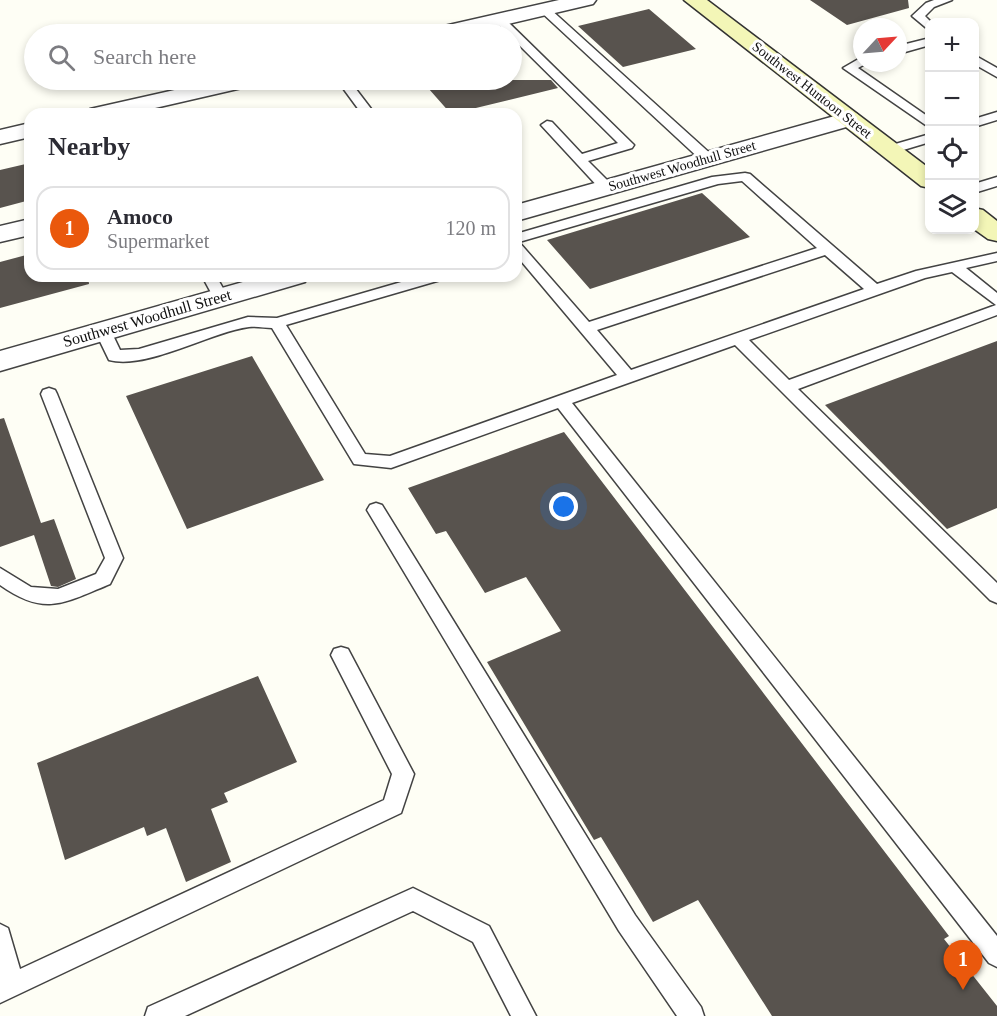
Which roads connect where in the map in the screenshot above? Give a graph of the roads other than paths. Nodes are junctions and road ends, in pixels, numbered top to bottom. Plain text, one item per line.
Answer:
1 (586, 0) edge
2 (694, 0) edge
3 (946, 0) edge
4 (545, 10) junction
5 (500, 20) junction
6 (925, 23) edge
7 (483, 24) edge
8 (504, 24) edge
9 (522, 42) edge
10 (925, 42) edge
11 (907, 47) edge
12 (979, 61) edge
13 (855, 72) edge
14 (997, 73) edge
15 (203, 90) edge
16 (351, 90) edge
17 (124, 108) edge
18 (364, 108) edge
19 (997, 116) edge
20 (849, 119) junction
21 (925, 121) edge
22 (979, 122) edge
23 (547, 125) dead end
24 (24, 131) edge
25 (0, 137) edge
26 (925, 141) edge
27 (890, 150) junction
28 (580, 159) junction
29 (925, 162) edge
30 (708, 166) junction
31 (929, 180) edge
32 (981, 186) edge
33 (606, 187) junction
34 (997, 210) edge
35 (522, 211) edge
36 (979, 219) edge
37 (24, 228) edge
38 (997, 233) edge
39 (0, 234) edge
40 (522, 246) edge
41 (828, 249) junction
42 (522, 254) edge
43 (997, 257) edge
44 (955, 267) junction
45 (251, 282) edge
46 (418, 282) edge
47 (215, 287) edge
48 (875, 290) junction
49 (997, 301) edge
50 (997, 310) edge
51 (277, 323) junction
52 (587, 328) junction
53 (103, 331) junction
54 (737, 338) junction
55 (0, 361) edge
56 (628, 377) junction
57 (786, 387) junction
58 (49, 394) dead end
59 (561, 401) junction
60 (376, 510) dead end
61 (0, 574) edge
62 (997, 595) edge
63 (341, 655) dead end
64 (0, 936) edge
65 (997, 955) edge
66 (6, 988) edge
67 (157, 1016) edge
68 (524, 1016) edge
69 (692, 1016) edge

1 - 4 street
2 - 20 main road, Southwest Huntoon Street
3 - 6 lane
4 - 5 street
4 - 30 lane
5 - 7 street
5 - 8 lane
9 - 28 lane
10 - 11 lane
12 - 14 lane
13 - 21 lane
15 - 17 street
16 - 18 lane
19 - 22 lane
20 - 27 main road, Southwest Huntoon Street
20 - 30 street, Southwest Woodhull Street
23 - 28 lane
24 - 25 street
26 - 27 lane
27 - 29 main road
27 - 31 main road, Southwest Huntoon Street
28 - 33 lane
30 - 33 street, Southwest Woodhull Street
30 - 40 lane
30 - 41 lane
32 - 34 main road
33 - 35 street, Southwest Woodhull Street
36 - 38 main road
37 - 39 street
41 - 48 lane
41 - 52 lane
42 - 52 lane
43 - 44 lane
44 - 48 lane
44 - 49 lane
45 - 47 street, Southwest Woodhull Street
46 - 51 lane
47 - 53 street, Southwest Woodhull Street
48 - 54 lane
50 - 57 lane
51 - 53 lane
51 - 59 lane
52 - 56 lane
53 - 55 street, Southwest Woodhull Street
54 - 56 lane
54 - 57 lane
56 - 59 lane
57 - 62 lane
58 - 61 lane
59 - 65 lane
60 - 69 lane
63 - 66 lane
64 - 66 lane
67 - 68 lane

